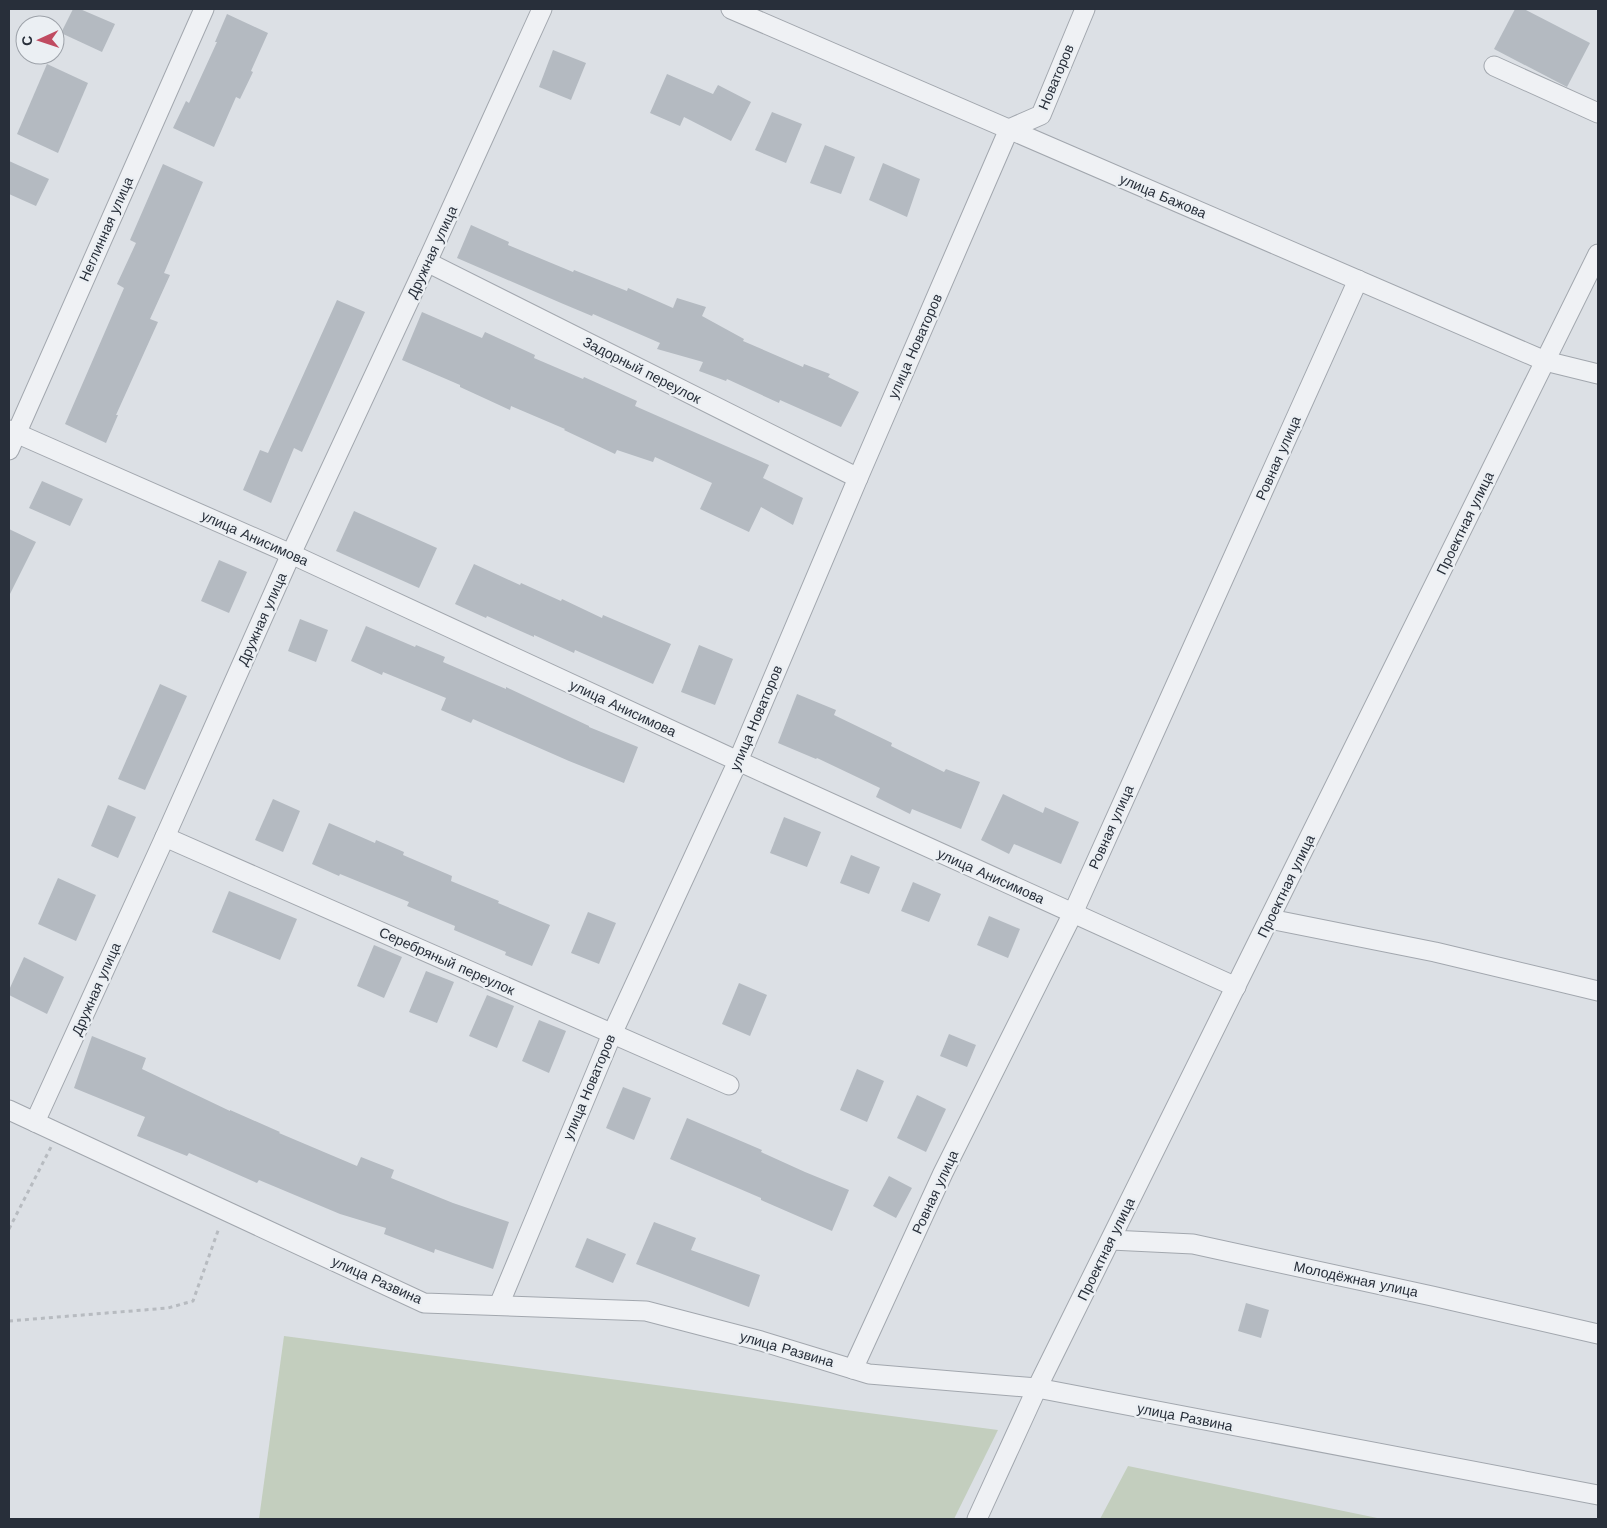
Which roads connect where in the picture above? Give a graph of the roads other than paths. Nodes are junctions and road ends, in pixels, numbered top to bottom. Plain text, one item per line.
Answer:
1 (204, 9) edge
2 (542, 9) edge
3 (731, 9) edge
4 (1085, 9) edge
5 (1494, 66) dead end
6 (1598, 112) edge
7 (1009, 129) junction
8 (1598, 254) edge
9 (427, 262) junction
10 (1358, 280) junction
11 (1545, 361) junction
12 (1598, 374) edge
13 (11, 438) edge
14 (858, 478) junction
15 (291, 554) junction
16 (738, 762) junction
17 (165, 837) junction
18 (1072, 914) junction
19 (1270, 919) junction
20 (1236, 987) junction
21 (1598, 991) edge
22 (612, 1034) junction
23 (729, 1085) dead end
24 (9, 1110) edge
25 (35, 1122) junction
26 (1110, 1240) junction
27 (499, 1305) junction
28 (1598, 1334) edge
29 (853, 1369) junction
30 (1037, 1388) junction
31 (1598, 1495) edge
32 (977, 1519) edge

1 - 13 street, Неглинная улица
2 - 9 street, Дружная улица
3 - 7 street, улица Бажова
4 - 7 street, Новаторов
5 - 6 street
7 - 10 street, улица Бажова
7 - 14 street, улица Новаторов
8 - 11 street, Проектная улица
9 - 14 street, Задорный переулок
9 - 15 street, Дружная улица
10 - 11 street, улица Бажова
10 - 18 street, Ровная улица
11 - 12 street, улица Бажова
11 - 19 street, Проектная улица
13 - 15 street, улица Анисимова
14 - 16 street, улица Новаторов
15 - 16 street, улица Анисимова
15 - 17 street, Дружная улица
16 - 18 street, улица Анисимова
16 - 22 street, улица Новаторов
17 - 22 street, Серебряный переулок
17 - 25 street, Дружная улица
18 - 20 street, улица Анисимова
18 - 29 street, Ровная улица
19 - 20 street, Проектная улица
19 - 21 street
20 - 26 street, Проектная улица
22 - 23 street, Серебряный переулок
22 - 27 street, улица Новаторов
24 - 25 street, улица Развина
25 - 27 street, улица Развина
26 - 28 street, Молодёжная улица
26 - 30 street, Проектная улица
27 - 29 street, улица Развина
29 - 30 street, улица Развина
30 - 31 street, улица Развина
30 - 32 street, Проектная улица

